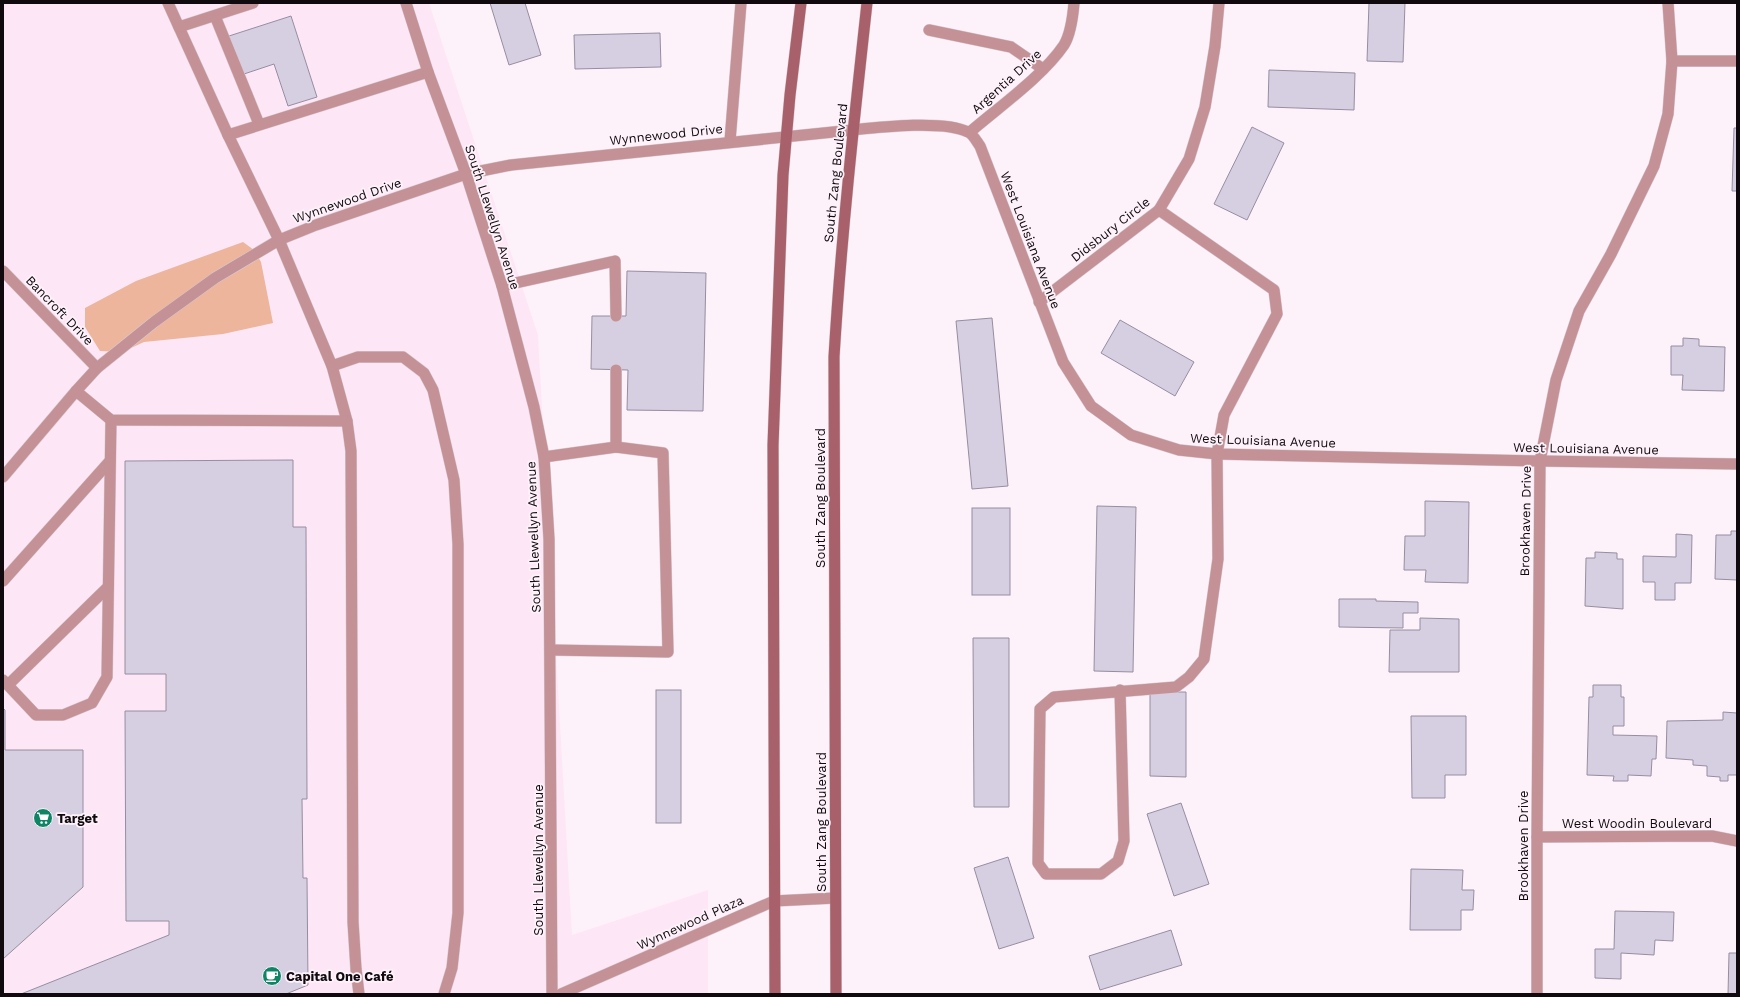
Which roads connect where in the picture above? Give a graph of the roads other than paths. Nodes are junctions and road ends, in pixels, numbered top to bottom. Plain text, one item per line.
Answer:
1 (168, 3) edge
2 (253, 3) edge
3 (406, 3) edge
4 (741, 3) edge
5 (801, 3) edge
6 (867, 3) edge
7 (1074, 3) edge
8 (1219, 3) edge
9 (1668, 3) edge
10 (214, 16) junction
11 (179, 27) junction
12 (929, 30) dead end
13 (1672, 61) junction
14 (1737, 61) edge
15 (1043, 69) junction
16 (428, 72) junction
17 (259, 124) junction
18 (852, 130) junction
19 (970, 132) junction
20 (228, 135) junction
21 (787, 136) junction
22 (730, 141) junction
23 (466, 174) junction
24 (1159, 210) junction
25 (279, 240) junction
26 (3, 271) edge
27 (502, 286) junction
28 (1039, 302) junction
29 (616, 316) dead end
30 (332, 366) junction
31 (97, 368) junction
32 (616, 370) dead end
33 (76, 391) junction
34 (110, 420) junction
35 (347, 421) junction
36 (616, 447) junction
37 (1217, 454) junction
38 (544, 457) junction
39 (110, 460) junction
40 (1540, 461) junction
41 (1737, 464) edge
42 (3, 477) edge
43 (3, 581) edge
44 (108, 587) junction
45 (551, 650) junction
46 (6, 682) edge
47 (1120, 690) junction
48 (1537, 837) junction
49 (1737, 840) edge
50 (835, 898) junction
51 (774, 901) junction
52 (359, 994) edge
53 (444, 994) edge
54 (552, 994) edge
55 (561, 994) edge
56 (775, 994) edge
57 (836, 994) edge
58 (1537, 994) edge

1 - 11 street
2 - 10 street
3 - 16 street, South Llewellyn Avenue
4 - 22 street
5 - 21 main road
6 - 18 main road, South Zang Boulevard
7 - 15 street, Argentia Drive
8 - 24 street, Didsbury Circle
9 - 13 street, Brookhaven Drive
10 - 11 street
10 - 17 street
11 - 20 street
12 - 15 street
13 - 14 street
13 - 40 street, Brookhaven Drive
15 - 19 street, Argentia Drive
16 - 17 street
16 - 23 street, South Llewellyn Avenue
17 - 20 street
18 - 19 street
18 - 21 street
18 - 50 main road, South Zang Boulevard
19 - 28 street, West Louisiana Avenue
20 - 25 street
21 - 22 street, Wynnewood Drive
21 - 51 main road
22 - 23 street, Wynnewood Drive
23 - 25 street, Wynnewood Drive
23 - 27 street, South Llewellyn Avenue
24 - 28 street, Didsbury Circle
24 - 37 street
25 - 30 street
25 - 31 street, Wynnewood Drive
26 - 31 street, Bancroft Drive
27 - 29 street
27 - 38 street, South Llewellyn Avenue
28 - 37 street, West Louisiana Avenue
30 - 35 street
30 - 53 street
31 - 33 street, Wynnewood Drive
32 - 36 street
33 - 34 street
33 - 42 street, Wynnewood Drive
34 - 35 street
34 - 39 street
35 - 52 street
36 - 38 street
36 - 45 street
37 - 40 street, West Louisiana Avenue
37 - 47 street
38 - 45 street, South Llewellyn Avenue
39 - 43 street
39 - 44 street
40 - 41 street, West Louisiana Avenue
40 - 48 street, Brookhaven Drive
44 - 46 street
44 - 46 street
45 - 54 street, South Llewellyn Avenue
47 - 47 street
48 - 49 street, West Woodin Boulevard
48 - 58 street, Brookhaven Drive
50 - 51 street, Wynnewood Plaza
50 - 57 main road, South Zang Boulevard
51 - 55 street, Wynnewood Plaza
51 - 56 main road

